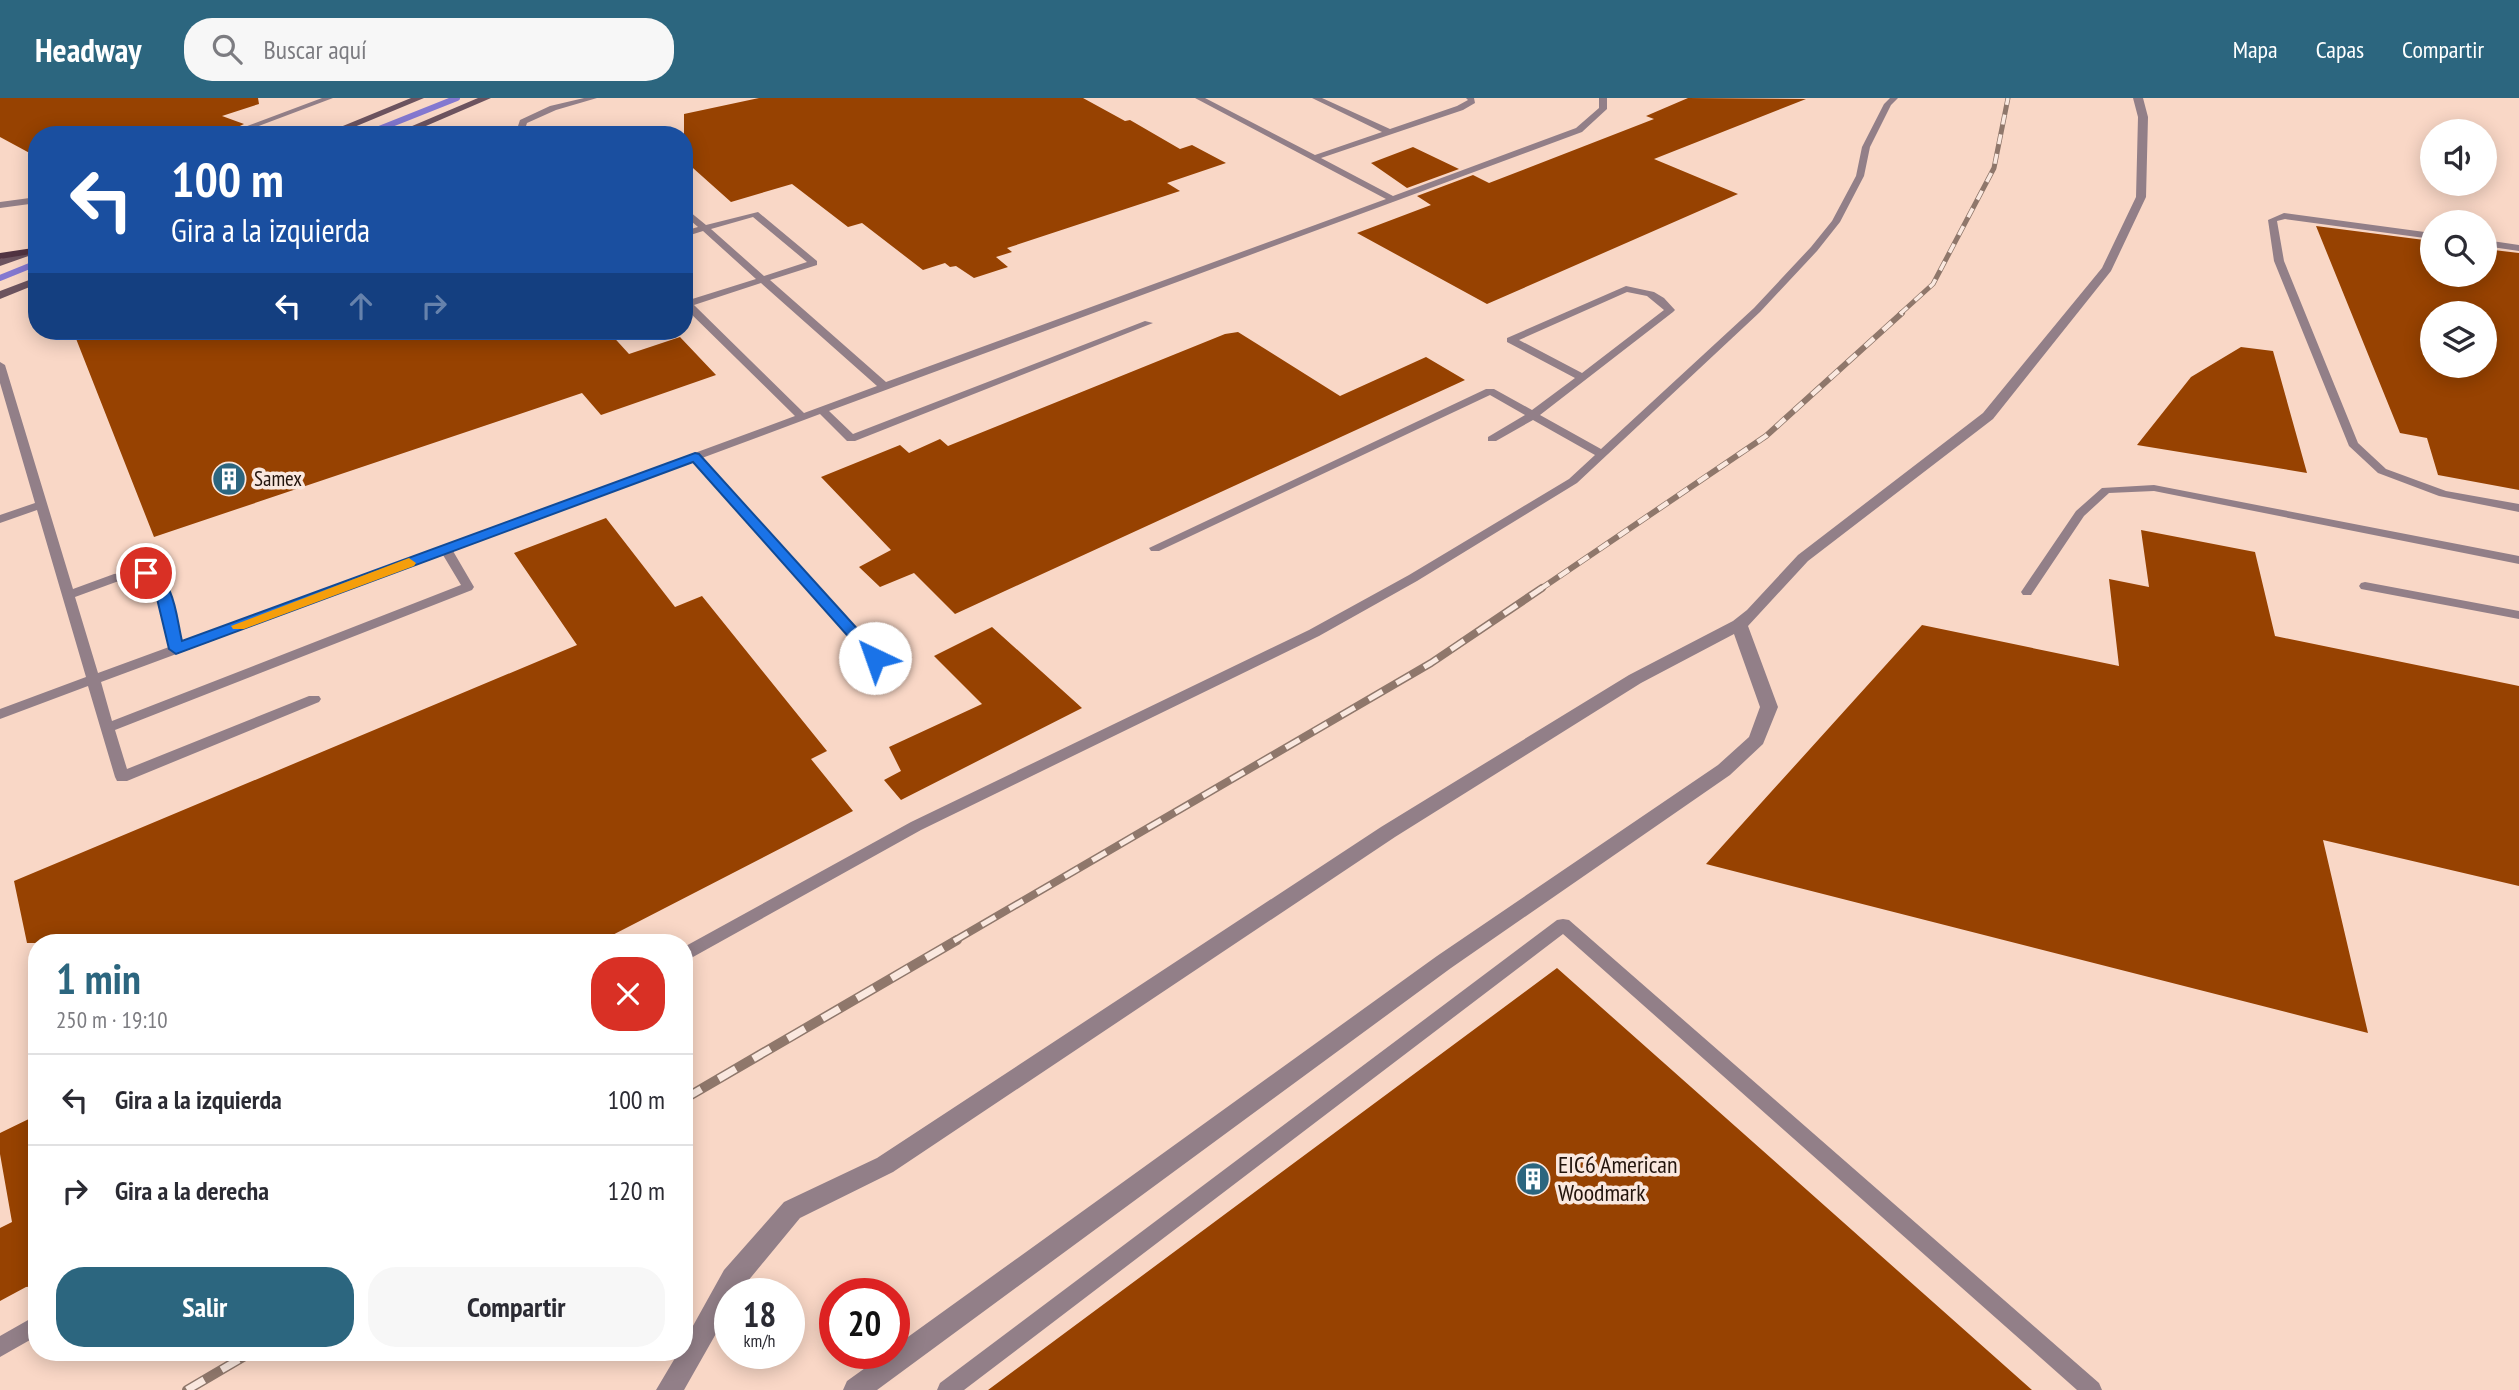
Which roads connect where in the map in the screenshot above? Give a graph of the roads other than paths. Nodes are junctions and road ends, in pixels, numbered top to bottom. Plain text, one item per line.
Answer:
1 (328, 98) edge
2 (419, 98) edge
3 (486, 98) edge
4 (593, 98) edge
5 (1199, 98) edge
6 (1316, 98) edge
7 (1470, 98) edge
8 (1603, 98) edge
9 (1894, 98) edge
10 (2138, 98) edge
11 (252, 126) edge
12 (349, 126) edge
13 (418, 126) edge
14 (522, 126) edge
15 (1389, 132) junction
16 (1314, 158) junction
17 (1393, 199) junction
18 (28, 201) edge
19 (0, 205) edge
20 (693, 218) edge
21 (705, 228) junction
22 (693, 231) edge
23 (2420, 234) edge
24 (2497, 245) edge
25 (2519, 248) edge
26 (28, 251) edge
27 (28, 253) edge
28 (0, 256) edge
29 (0, 263) edge
30 (763, 279) junction
31 (28, 284) edge
32 (0, 295) edge
33 (693, 301) edge
34 (693, 310) edge
35 (1148, 323) dead end
36 (0, 366) edge
37 (1581, 377) junction
38 (885, 387) junction
39 (822, 410) junction
40 (1533, 415) junction
41 (15, 417) junction
42 (802, 417) junction
43 (0, 421) edge
44 (1492, 439) dead end
45 (1603, 454) junction
46 (695, 457) junction
47 (42, 505) junction
48 (2519, 508) edge
49 (0, 519) edge
50 (1155, 548) dead end
51 (446, 549) junction
52 (2519, 560) edge
53 (2365, 586) dead end
54 (2027, 592) dead end
55 (68, 595) junction
56 (2519, 615) edge
57 (1739, 625) junction
58 (176, 649) junction
59 (875, 658) dead end
60 (93, 679) junction
61 (314, 699) dead end
62 (0, 714) edge
63 (107, 728) junction
64 (693, 950) edge
65 (28, 1330) edge
66 (0, 1347) edge
67 (693, 1351) edge
68 (687, 1361) edge
69 (668, 1390) edge
70 (856, 1390) edge
71 (947, 1390) edge
72 (2092, 1390) edge

1 - 11 lane
2 - 12 main road
3 - 13 main road
4 - 14 lane
5 - 16 lane
6 - 15 lane
7 - 15 lane
8 - 17 lane
9 - 45 lane
10 - 57 street
15 - 16 lane
16 - 17 lane
17 - 38 lane
18 - 19 lane
20 - 21 lane
21 - 22 lane
21 - 30 lane
21 - 30 lane
23 - 48 lane
24 - 25 lane
26 - 28 main road
27 - 29 main road
30 - 33 lane
30 - 38 lane
31 - 32 main road
34 - 42 lane
35 - 39 lane
36 - 41 lane
37 - 37 lane
37 - 40 lane
38 - 39 lane
39 - 42 lane
40 - 44 lane
40 - 45 lane
40 - 50 lane
41 - 43 lane
41 - 47 lane
42 - 46 lane
45 - 64 lane
46 - 51 lane
46 - 59 lane
47 - 49 lane
47 - 55 lane
51 - 58 lane
51 - 63 lane
52 - 54 lane
53 - 56 lane
55 - 58 lane
55 - 60 lane
57 - 67 street
57 - 70 street
58 - 60 lane
60 - 62 lane
60 - 63 lane
61 - 63 lane
65 - 66 lane
68 - 69 street
71 - 72 lane

